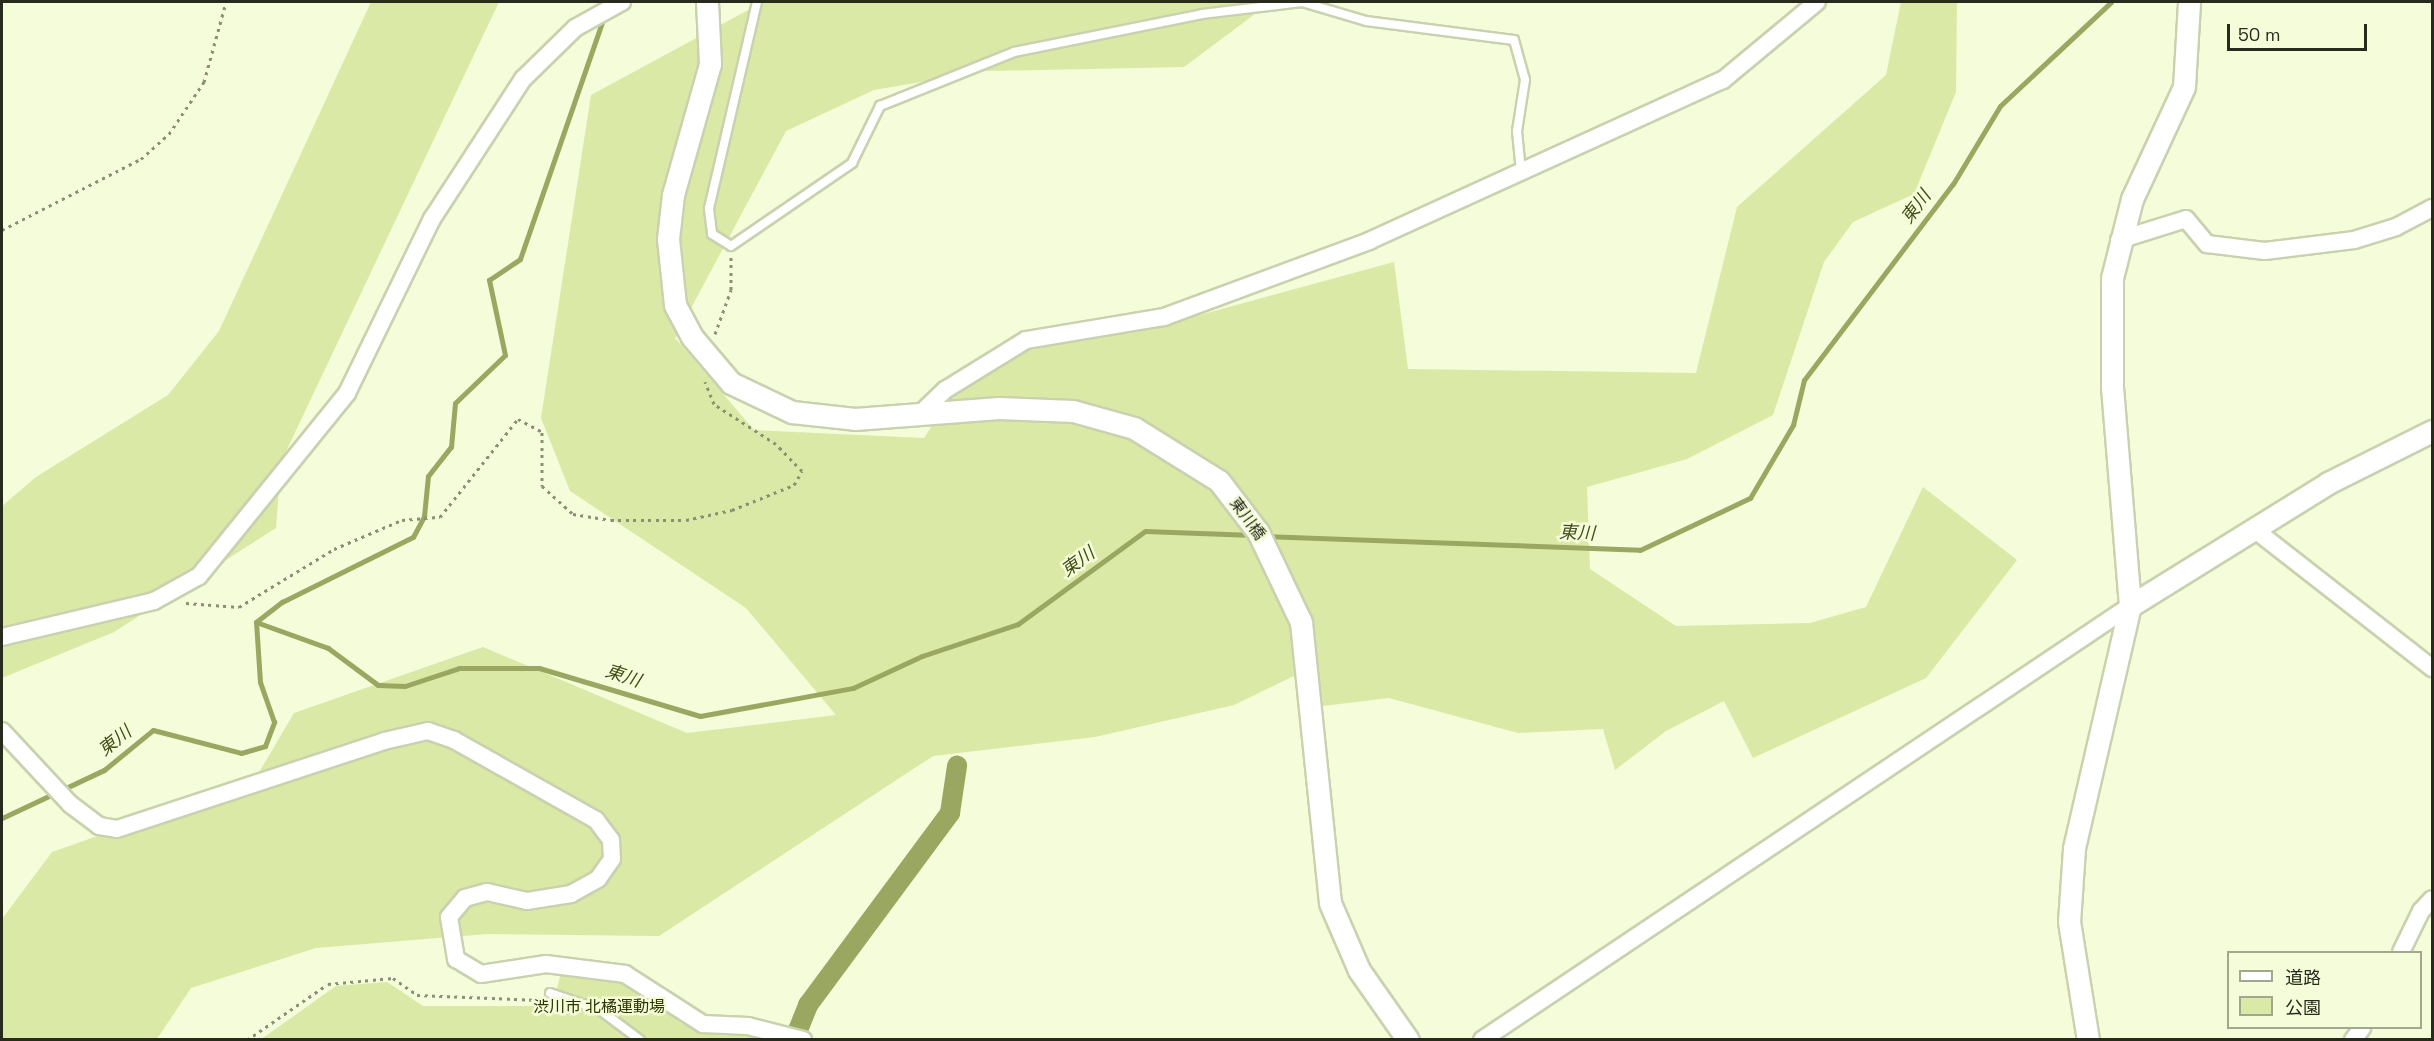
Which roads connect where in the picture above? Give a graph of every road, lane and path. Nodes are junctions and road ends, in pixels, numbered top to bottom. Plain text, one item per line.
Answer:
1 (226, 2) edge
2 (622, 2) edge
3 (708, 2) edge
4 (757, 2) edge
5 (1817, 2) edge
6 (2189, 2) edge
7 (1521, 172) junction
8 (2433, 208) edge
9 (2, 230) edge
10 (2119, 240) junction
11 (731, 246) junction
12 (704, 353) junction
13 (920, 414) junction
14 (2433, 431) edge
15 (2254, 529) junction
16 (154, 601) junction
17 (2130, 606) junction
18 (2, 637) edge
19 (2433, 668) edge
20 (2, 731) edge
21 (2433, 899) edge
22 (2401, 951) edge
23 (550, 993) joint
24 (772, 1034) edge
25 (247, 1040) edge
26 (640, 1040) edge
27 (804, 1040) edge
28 (1408, 1040) edge
29 (1482, 1040) edge
30 (2088, 1040) edge

1 - 9 path
2 - 16 street
3 - 12 street, 東川橋
4 - 11 lane
5 - 7 street
6 - 10 street
7 - 11 lane
7 - 13 street
8 - 10 street
10 - 17 street
11 - 12 path
12 - 13 street, 東川橋
12 - 16 path
13 - 28 street, 東川橋
14 - 15 street
15 - 17 street
15 - 19 street
16 - 18 street
17 - 29 street
17 - 30 street
20 - 24 street
21 - 22 street
23 - 25 path
23 - 26 lane
24 - 27 street

